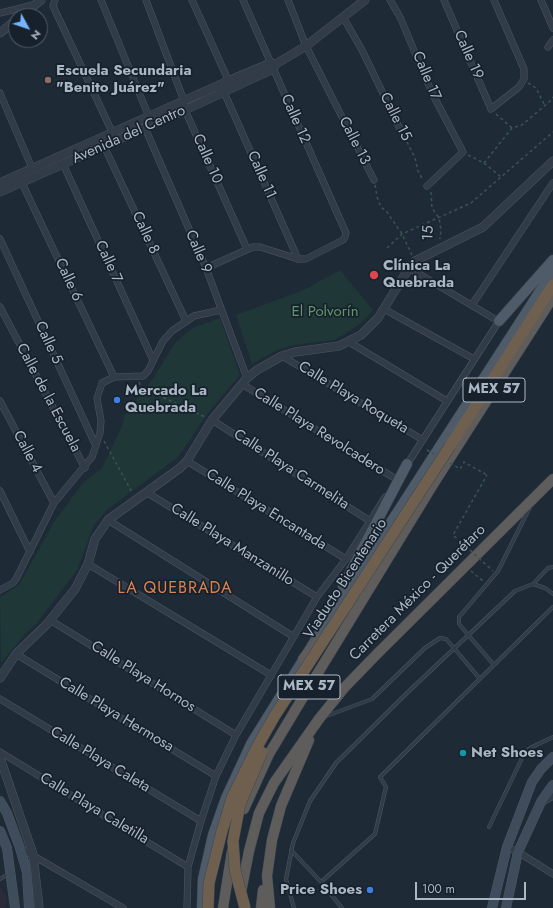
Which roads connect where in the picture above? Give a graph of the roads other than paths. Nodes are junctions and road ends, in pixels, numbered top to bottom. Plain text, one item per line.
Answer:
1 (55, 0) edge
2 (101, 0) edge
3 (146, 0) edge
4 (192, 0) edge
5 (243, 0) edge
6 (288, 0) edge
7 (390, 0) edge
8 (444, 0) edge
9 (494, 0) edge
10 (541, 0) edge
11 (360, 1) edge
12 (38, 2) edge
13 (0, 13) edge
14 (343, 17) junction
15 (8, 26) edge
16 (553, 28) edge
17 (0, 33) edge
18 (553, 40) edge
19 (306, 46) junction
20 (548, 47) dead end
21 (273, 65) junction
22 (230, 85) junction
23 (224, 92) junction
24 (0, 93) edge
25 (184, 101) junction
26 (185, 110) junction
27 (149, 117) junction
28 (144, 128) junction
29 (113, 132) junction
30 (404, 137) road end
31 (117, 141) junction
32 (104, 146) junction
33 (553, 161) edge
34 (63, 164) junction
35 (32, 168) junction
36 (374, 180) road end
37 (553, 182) edge
38 (0, 183) edge
39 (22, 183) junction
40 (426, 186) road end
41 (0, 192) edge
42 (0, 239) edge
43 (247, 249) junction
44 (298, 259) junction
45 (553, 260) edge
46 (412, 265) junction
47 (206, 268) junction
48 (553, 271) edge
49 (553, 285) edge
50 (553, 297) edge
51 (472, 305) junction
52 (0, 307) edge
53 (384, 309) junction
54 (221, 310) junction
55 (186, 320) junction
56 (496, 320) junction
57 (349, 342) junction
58 (282, 356) junction
59 (474, 359) junction
60 (153, 360) junction
61 (114, 377) junction
62 (244, 381) junction
63 (0, 401) edge
64 (447, 401) junction
65 (212, 420) junction
66 (423, 440) junction
67 (96, 446) junction
68 (187, 461) junction
69 (408, 464) junction
70 (85, 468) junction
71 (396, 479) junction
72 (553, 479) edge
73 (0, 491) edge
74 (146, 492) junction
75 (537, 495) junction
76 (54, 503) junction
77 (108, 520) junction
78 (370, 521) junction
79 (30, 552) junction
80 (346, 559) junction
81 (88, 564) junction
82 (383, 566) junction
83 (553, 567) edge
84 (533, 584) junction
85 (0, 590) edge
86 (553, 594) edge
87 (317, 598) junction
88 (553, 608) edge
89 (50, 620) junction
90 (328, 620) junction
91 (468, 635) junction
92 (294, 636) junction
93 (454, 648) junction
94 (16, 654) junction
95 (303, 658) junction
96 (494, 665) junction
97 (1, 673) edge
98 (271, 675) junction
99 (480, 679) junction
100 (0, 699) edge
101 (274, 717) junction
102 (319, 719) junction
103 (236, 735) junction
104 (553, 737) edge
105 (0, 752) edge
106 (553, 757) edge
107 (0, 758) edge
108 (216, 776) junction
109 (553, 785) edge
110 (553, 795) edge
111 (0, 801) edge
112 (541, 802) junction
113 (201, 821) junction
114 (489, 826) dead end
115 (0, 831) edge
116 (507, 847) junction
117 (20, 848) junction
118 (291, 850) junction
119 (518, 852) junction
120 (33, 854) junction
121 (269, 858) junction
122 (188, 867) junction
123 (12, 872) junction
124 (553, 874) edge
125 (0, 878) edge
126 (321, 882) junction
127 (14, 906) edge
128 (119, 907) edge
129 (29, 908) edge
130 (39, 908) edge
131 (187, 908) edge
132 (202, 908) edge
133 (208, 908) edge
134 (223, 908) edge
135 (240, 908) edge
136 (245, 908) edge
137 (261, 908) edge
138 (270, 908) edge
139 (294, 908) edge
140 (342, 908) edge
141 (492, 908) edge
142 (506, 908) edge

1 - 29 street
2 - 27 street
3 - 25 street, Calle 10
4 - 22 street
5 - 21 street, Calle 12
6 - 19 street, Calle 13
7 - 40 street, Calle 17
8 - 9 street, Calle 19
10 - 16 street
11 - 14 street, Avenida del Centro
12 - 13 street
14 - 19 street, Avenida del Centro
14 - 30 street, Calle 15
15 - 17 street
18 - 20 street
19 - 21 street, Avenida del Centro
19 - 36 street, Calle 13
21 - 22 street, Avenida del Centro
21 - 44 street, Calle 12
22 - 23 street, Avenida del Centro
22 - 25 street, Avenida del Centro
23 - 26 street, Avenida del Centro
23 - 44 street, Calle 11
24 - 35 street
25 - 26 street, Calle 10
25 - 27 street, Avenida del Centro
26 - 28 street, Avenida del Centro
26 - 43 street, Calle 10
27 - 29 street, Avenida del Centro
28 - 31 street, Avenida del Centro
28 - 47 street, Calle 9
29 - 31 street
29 - 35 street, Avenida del Centro
31 - 32 street, Avenida del Centro
32 - 34 street, Avenida del Centro
32 - 55 street, Calle 8
33 - 46 street
34 - 39 street, Avenida del Centro
34 - 60 street, Calle 7
35 - 38 street, Avenida del Centro
37 - 51 street
39 - 41 street, Avenida del Centro
39 - 61 street, Calle 6
42 - 67 street, Calle 5
43 - 44 street
43 - 47 street
45 - 56 main road
46 - 51 street
46 - 53 street
47 - 54 street, Calle 9
48 - 90 main road
49 - 101 highway, Viaducto Bicentenario, bridge
50 - 82 highway, Carretera México - Querétaro / MEX 57
51 - 56 street
52 - 70 street, Calle de la Escuela
53 - 57 street
53 - 59 street
54 - 55 street
54 - 62 street, Calle 9
55 - 60 street
56 - 59 street
57 - 58 street
57 - 64 street
58 - 62 street
58 - 66 street, Calle Playa Roqueta
59 - 64 street
60 - 61 street
61 - 67 street
62 - 65 street
62 - 71 street, Calle Playa Revolcadero
63 - 76 street, Calle 4
64 - 66 street
65 - 68 street
65 - 78 street, Calle Playa Carmelita
66 - 69 street
67 - 70 street
68 - 74 street
68 - 80 street, Calle Playa Encantada
69 - 71 street
69 - 90 main road
70 - 76 street
71 - 78 street
72 - 75 highway, Carretera México - Querétaro / MEX 57
73 - 79 street
74 - 77 street
74 - 87 street, Calle Playa Manzanillo
75 - 91 lane
75 - 102 highway, Carretera México - Querétaro / MEX 57
76 - 79 street
77 - 81 street
77 - 92 street
78 - 80 street
79 - 85 street
80 - 87 street
81 - 89 street
81 - 98 street
82 - 95 highway
82 - 134 highway, Carretera México - Querétaro / MEX 57
83 - 84 lane
84 - 86 lane
84 - 91 lane
87 - 92 street
88 - 96 lane
89 - 94 street
89 - 103 street, Calle Playa Hornos
90 - 95 main road
91 - 93 lane
91 - 96 lane
92 - 98 street
93 - 99 lane
93 - 102 lane
93 - 118 lane
94 - 97 street
94 - 108 street, Calle Playa Hermosa
95 - 132 main road
96 - 99 lane
98 - 103 street
99 - 126 lane
100 - 113 street, Calle Playa Caleta
101 - 133 highway, Viaducto Bicentenario, bridge
101 - 136 highway, bridge
102 - 121 highway
102 - 135 highway, Carretera México - Querétaro / MEX 57
103 - 108 street
104 - 114 lane
105 - 122 street, Calle Playa Caletilla
106 - 116 main road
107 - 120 street
108 - 113 street
109 - 112 main road
110 - 112 street
111 - 117 main road
112 - 119 main road
113 - 122 street
115 - 123 main road
116 - 119 street
116 - 141 main road
117 - 120 street
117 - 129 main road
118 - 126 lane
118 - 139 lane
119 - 124 street
119 - 142 main road
120 - 128 street
120 - 130 street
121 - 137 highway
121 - 138 highway
122 - 131 street
123 - 125 lane
123 - 127 main road
126 - 140 lane

